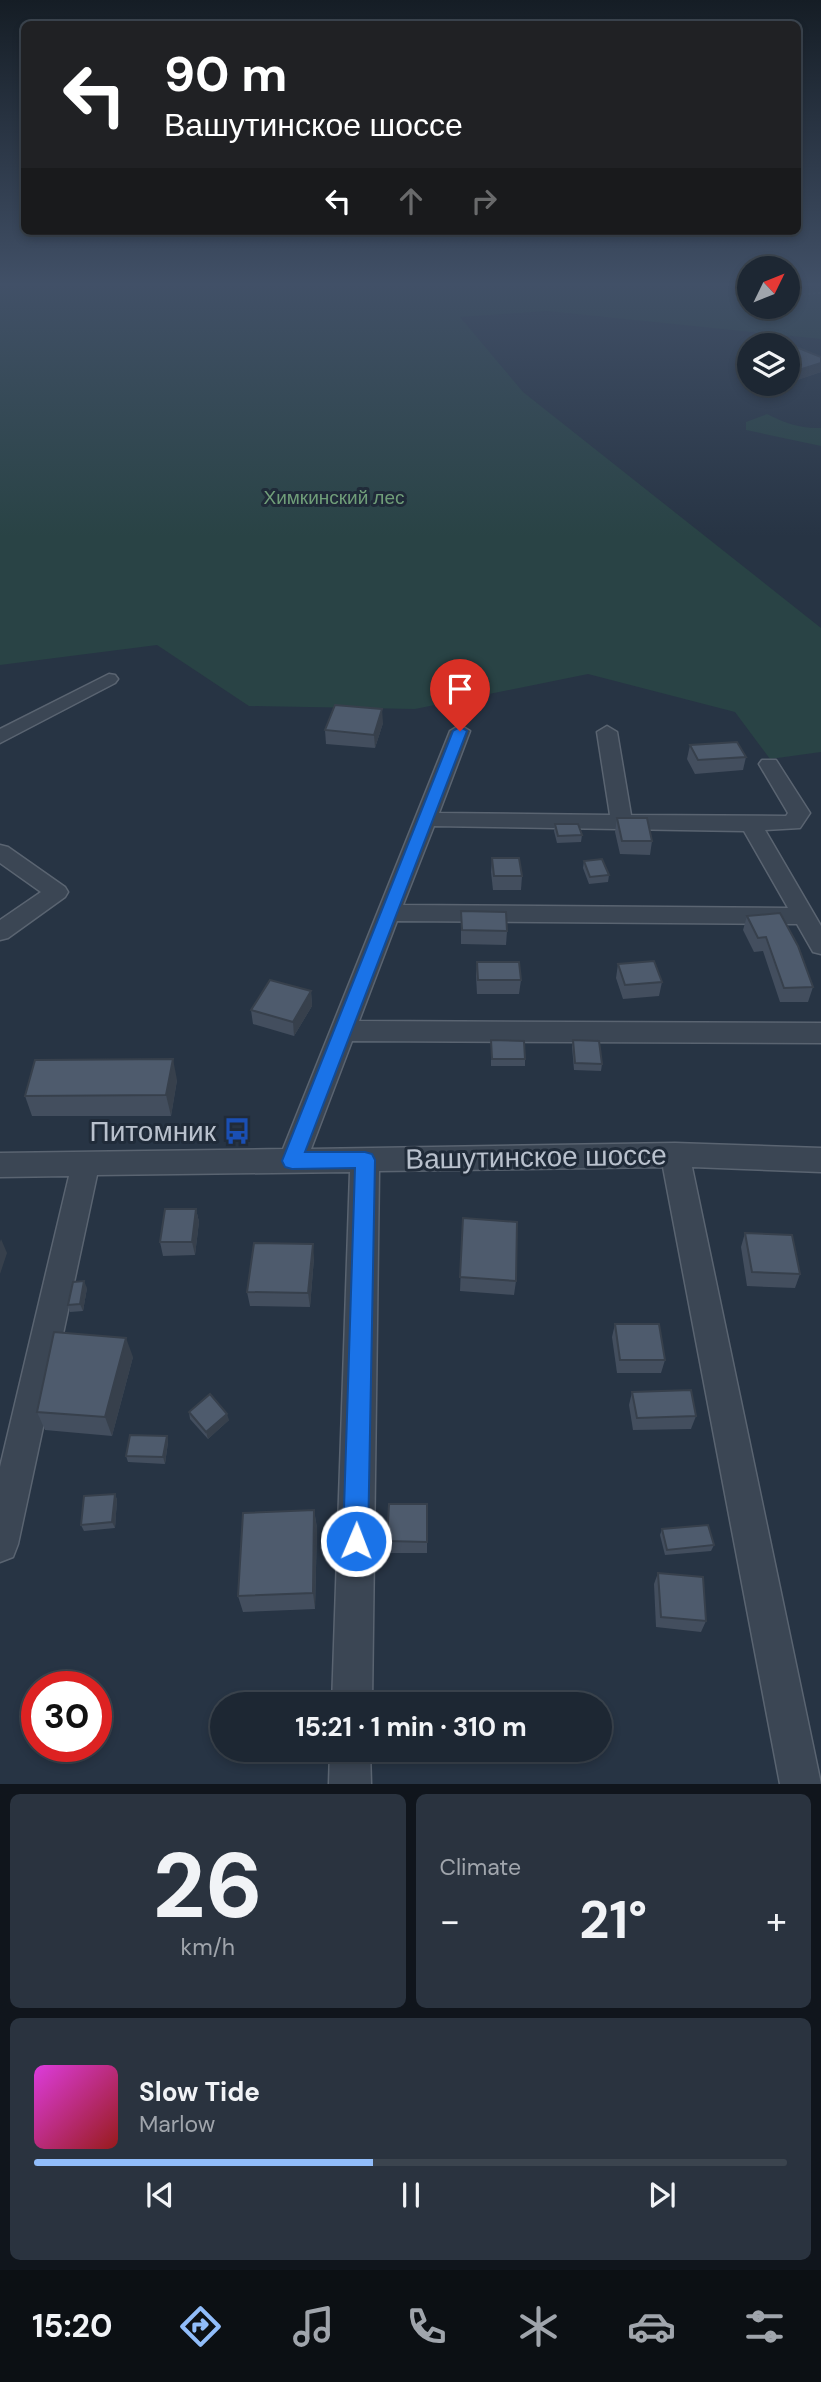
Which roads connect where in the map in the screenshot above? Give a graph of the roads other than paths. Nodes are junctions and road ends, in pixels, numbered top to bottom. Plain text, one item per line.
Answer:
1 (109, 679) dead end
2 (460, 731) dead end
3 (607, 732) dead end
4 (0, 737) edge
5 (769, 764) dead end
6 (426, 819) junction
7 (622, 822) junction
8 (751, 824) junction
9 (0, 852) edge
10 (388, 913) junction
11 (804, 916) junction
12 (0, 932) edge
13 (821, 946) edge
14 (342, 1031) junction
15 (821, 1033) edge
16 (675, 1155) junction
17 (365, 1160) junction
18 (821, 1160) edge
19 (292, 1161) junction
20 (86, 1162) junction
21 (0, 1165) edge
22 (0, 1544) edge
23 (352, 1692) edge
24 (350, 1762) edge
25 (350, 1783) edge
26 (801, 1783) edge

1 - 4 street
2 - 6 street
3 - 7 street
5 - 8 street
6 - 7 street
6 - 10 street
7 - 8 street
8 - 11 street
9 - 12 street
10 - 11 street
10 - 14 street
11 - 13 street
14 - 15 street
14 - 19 street
16 - 17 street, Вашутинское шоссе
16 - 18 street, Вашутинское шоссе
16 - 26 street
17 - 19 street, Вашутинское шоссе
17 - 23 street
19 - 20 street, Вашутинское шоссе
20 - 21 street, Вашутинское шоссе
20 - 22 street
24 - 25 street

